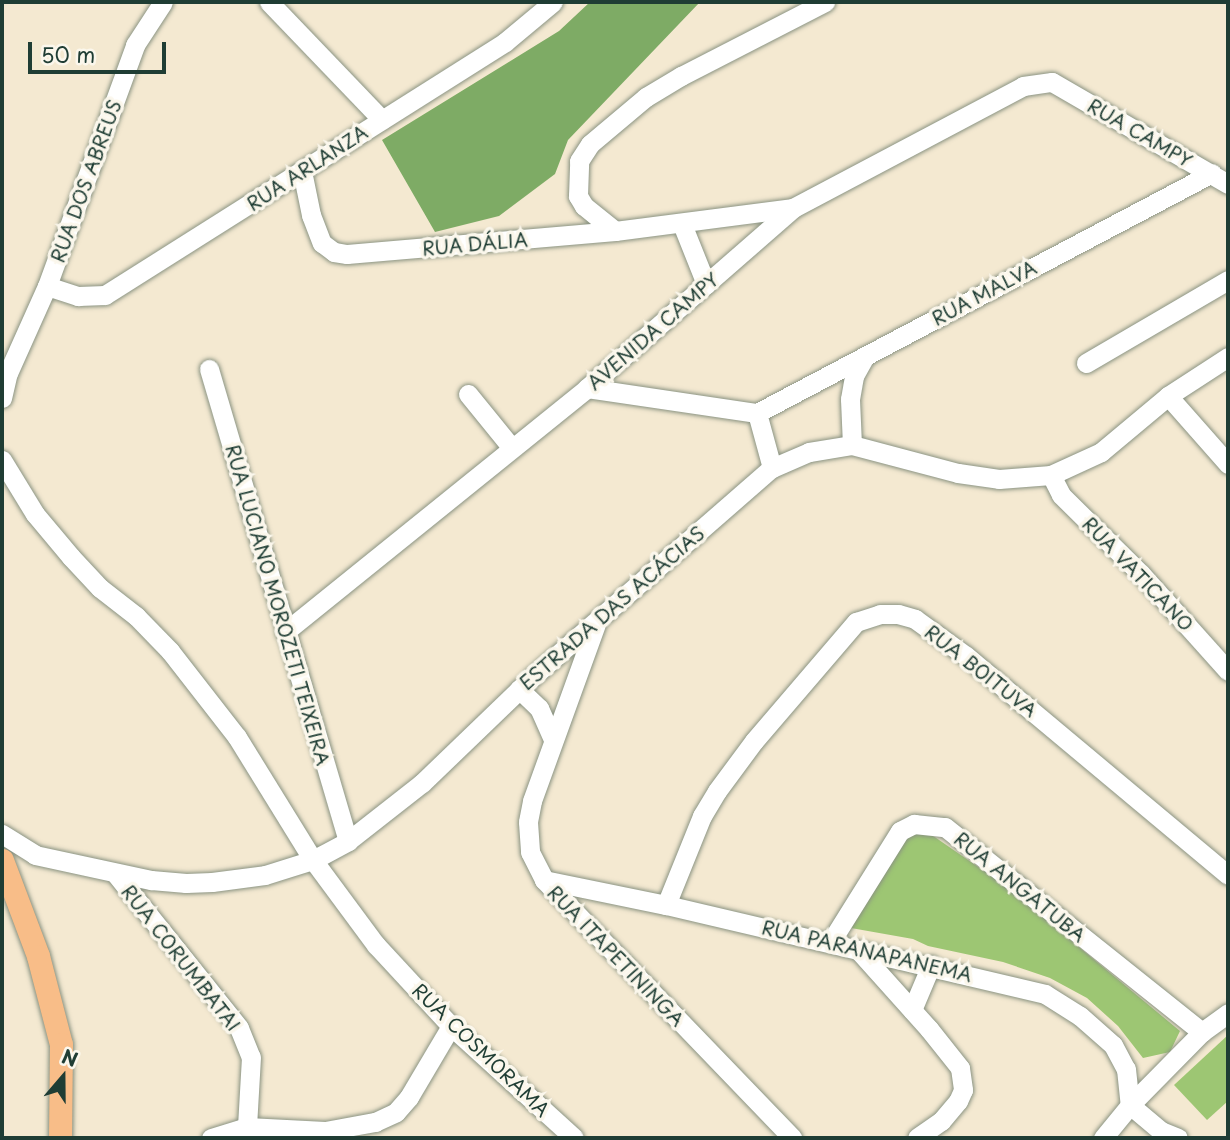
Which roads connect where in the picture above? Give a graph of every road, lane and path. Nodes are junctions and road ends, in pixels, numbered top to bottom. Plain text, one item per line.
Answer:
1 (163, 2) edge
2 (269, 2) edge
3 (553, 2) edge
4 (825, 2) edge
5 (1052, 82) joint
6 (382, 120) junction
7 (302, 172) junction
8 (1220, 178) edge
9 (793, 208) junction
10 (682, 224) junction
11 (615, 231) junction
12 (1228, 280) edge
13 (706, 284) junction
14 (47, 286) junction
15 (866, 355) junction
16 (1228, 357) edge
17 (1086, 363) dead end
18 (209, 369) dead end
19 (587, 388) junction
20 (468, 394) dead end
21 (1168, 396) junction
22 (2, 398) edge
23 (757, 413) junction
24 (852, 445) junction
25 (511, 447) junction
26 (2, 460) edge
27 (1228, 464) edge
28 (772, 467) junction
29 (1051, 475) junction
30 (597, 623) junction
31 (285, 632) junction
32 (1228, 671) edge
33 (519, 689) junction
34 (553, 739) junction
35 (2, 834) edge
36 (348, 841) junction
37 (2, 860) edge
38 (313, 860) junction
39 (115, 873) junction
40 (1228, 875) edge
41 (544, 880) junction
42 (666, 905) junction
43 (830, 943) junction
44 (859, 951) junction
45 (931, 965) junction
46 (912, 1010) junction
47 (1228, 1013) edge
48 (450, 1026) junction
49 (1202, 1032) junction
50 (1130, 1105) junction
51 (247, 1127) junction
52 (60, 1138) edge
53 (211, 1138) edge
54 (574, 1138) edge
55 (792, 1138) edge
56 (916, 1138) edge
57 (1103, 1138) edge
58 (1178, 1138) edge

1 - 14 street, RUA DOS ABREUS
2 - 6 street
3 - 6 street, RUA ARLANZA
4 - 11 street
5 - 8 street, RUA CAMPY
5 - 9 street, AVENIDA CAMPY
6 - 7 street, RUA ARLANZA
7 - 11 street, RUA DÁLIA
7 - 14 street, RUA ARLANZA
8 - 15 street, RUA MALVA
9 - 10 street, RUA DÁLIA
9 - 13 street, AVENIDA CAMPY
10 - 11 street, RUA DÁLIA
10 - 13 street
12 - 17 street
13 - 19 street, AVENIDA CAMPY
14 - 22 street, RUA DOS ABREUS
15 - 23 street, RUA MALVA
15 - 24 street
16 - 21 street, ESTRADA DAS ACÁCIAS
18 - 31 street, RUA LUCIANO MOROZETI TEIXEIRA
19 - 23 street
19 - 25 street, AVENIDA CAMPY
20 - 25 street
21 - 27 street
21 - 29 street, ESTRADA DAS ACÁCIAS
23 - 28 street
24 - 28 street, ESTRADA DAS ACÁCIAS
24 - 29 street, ESTRADA DAS ACÁCIAS
25 - 31 street, AVENIDA CAMPY
26 - 38 street, RUA COSMORAMA
28 - 30 street, ESTRADA DAS ACÁCIAS
29 - 32 street, RUA VATICANO
30 - 33 street, ESTRADA DAS ACÁCIAS
30 - 34 street, RUA ITAPETININGA
31 - 36 street, RUA LUCIANO MOROZETI TEIXEIRA
33 - 34 street
33 - 36 street, ESTRADA DAS ACÁCIAS
34 - 41 street, RUA ITAPETININGA
35 - 39 street, ESTRADA DAS ACÁCIAS
36 - 38 street, ESTRADA DAS ACÁCIAS
37 - 52 main road
38 - 39 street, ESTRADA DAS ACÁCIAS
38 - 48 street, RUA COSMORAMA
39 - 51 street, RUA CORUMBATAI
40 - 42 street, RUA BOITUVA
41 - 42 street, RUA PARANAPANEMA
41 - 55 street, RUA ITAPETININGA
42 - 43 street, RUA PARANAPANEMA
43 - 44 street, RUA PARANAPANEMA
43 - 49 street, RUA ANGATUBA
44 - 45 street, RUA PARANAPANEMA
44 - 46 street
45 - 46 street
45 - 50 street, RUA PARANAPANEMA
46 - 56 street
47 - 49 street
48 - 51 street
48 - 54 street, RUA COSMORAMA
49 - 50 street
50 - 57 street
50 - 58 street
51 - 53 street

